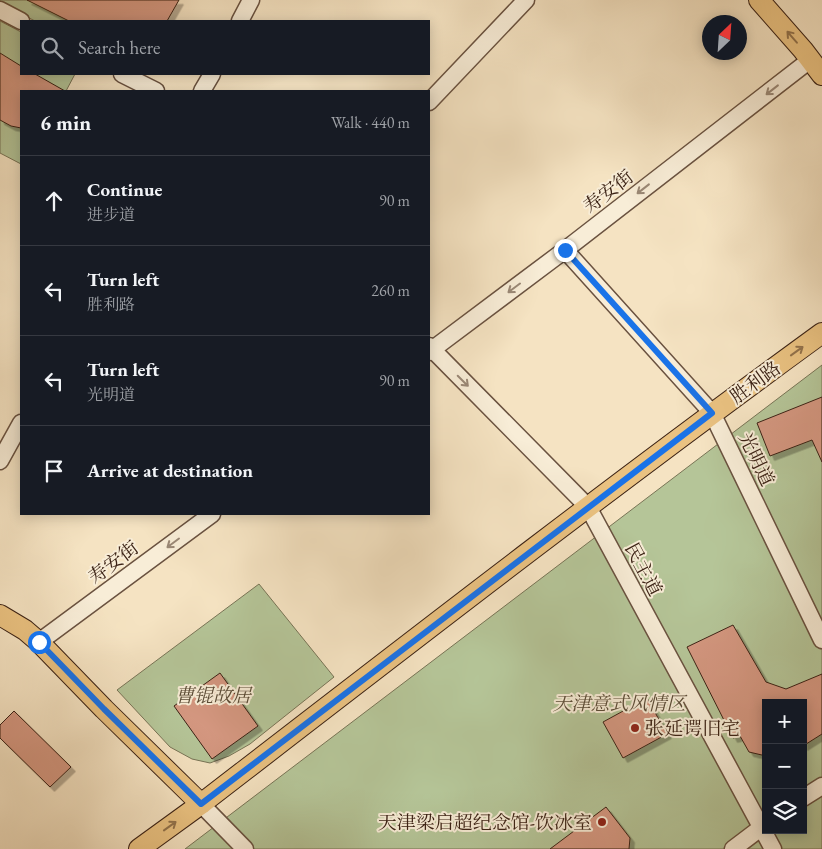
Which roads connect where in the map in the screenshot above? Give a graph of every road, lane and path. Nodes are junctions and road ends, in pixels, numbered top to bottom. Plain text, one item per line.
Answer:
1 (251, 0) edge
2 (526, 0) edge
3 (759, 0) edge
4 (0, 10) edge
5 (20, 20) edge
6 (241, 20) edge
7 (816, 68) edge
8 (124, 75) edge
9 (211, 75) edge
10 (154, 90) edge
11 (203, 90) edge
12 (430, 101) edge
13 (565, 250) junction
14 (822, 333) edge
15 (430, 349) edge
16 (712, 413) junction
17 (20, 425) edge
18 (0, 461) edge
19 (588, 507) junction
20 (211, 515) edge
21 (0, 615) edge
22 (822, 640) edge
23 (39, 642) junction
24 (822, 786) edge
25 (807, 795) edge
26 (201, 804) junction
27 (762, 823) edge
28 (762, 826) edge
29 (767, 834) edge
30 (139, 849) edge
31 (245, 849) edge
32 (733, 849) edge
33 (773, 849) edge

1 - 6 street
2 - 12 street
7 -> 3 main road
4 - 5 street
7 -> 13 street, 寿安街
8 - 10 street
9 - 11 street
13 -> 15 street, 寿安街
13 - 16 street, 光明道
16 -> 14 main road, 胜利路
15 -> 19 street, 民主道
16 - 19 main road, 胜利路
16 - 22 street, 光明道
17 - 18 street
19 - 26 main road, 胜利路
19 - 27 street, 民主道
20 -> 23 street, 寿安街
21 - 23 main road
23 - 26 main road
24 - 25 street
30 -> 26 main road, 胜利路
26 - 31 street
28 - 32 street
29 - 33 street, 民主道

